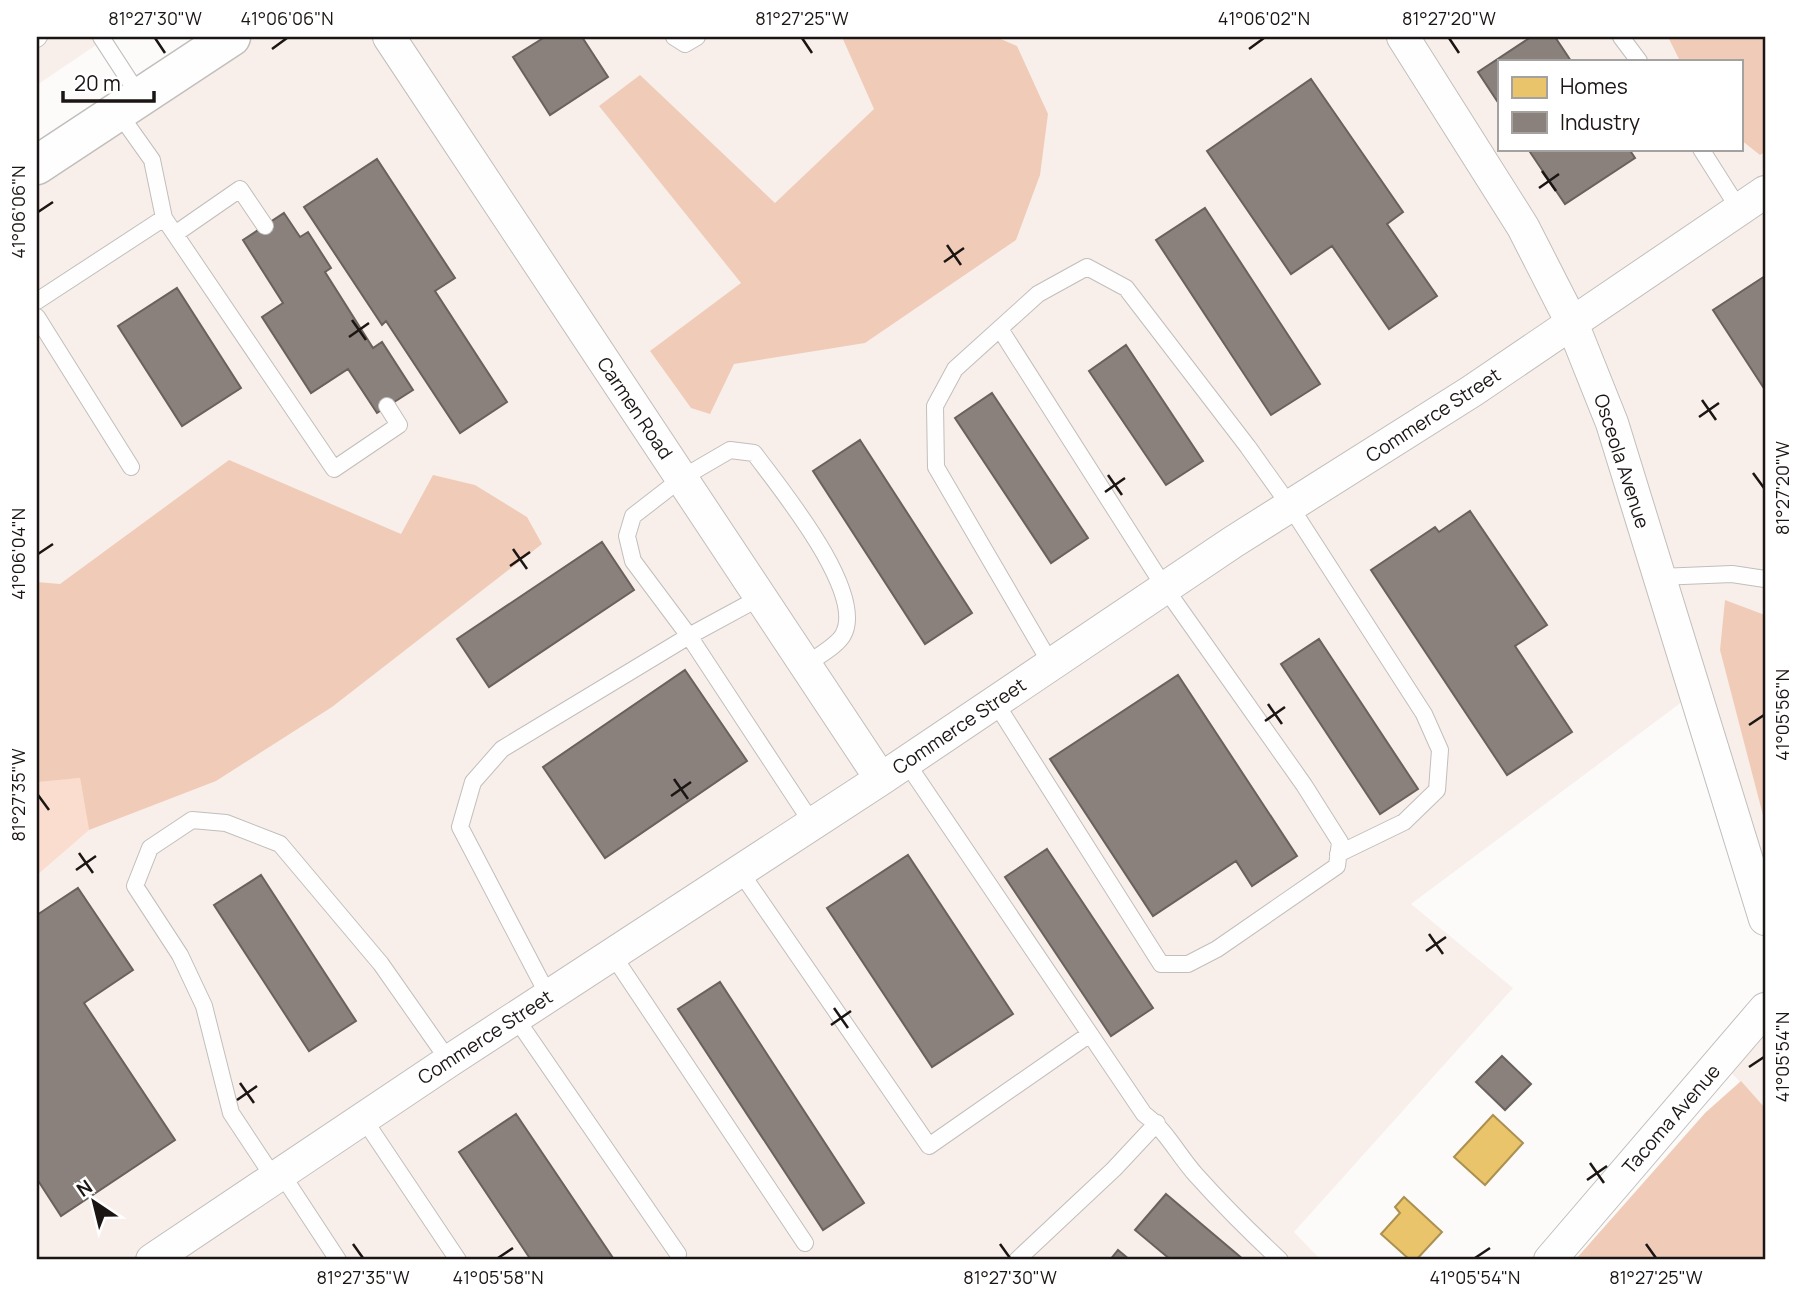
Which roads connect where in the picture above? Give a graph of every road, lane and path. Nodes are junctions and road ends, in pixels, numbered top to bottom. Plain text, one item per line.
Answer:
1 (101, 37) edge
2 (231, 37) edge
3 (389, 37) edge
4 (674, 37) edge
5 (697, 37) edge
6 (1403, 37) edge
7 (1621, 37) edge
8 (1638, 60) edge
9 (129, 104) junction
10 (1702, 150) edge
11 (37, 165) edge
12 (1752, 200) edge
13 (164, 218) junction
14 (265, 226) dead end
15 (175, 234) junction
16 (37, 300) edge
17 (37, 317) edge
18 (1572, 323) junction
19 (1000, 329) junction
20 (387, 406) dead end
21 (131, 467) dead end
22 (682, 478) junction
23 (1290, 506) junction
24 (1660, 578) junction
25 (1765, 579) edge
26 (1165, 587) junction
27 (761, 597) junction
28 (689, 636) junction
29 (1051, 664) junction
30 (806, 665) junction
31 (995, 702) junction
32 (894, 770) junction
33 (812, 823) junction
34 (1338, 854) junction
35 (739, 870) junction
36 (1765, 919) edge
37 (612, 954) junction
38 (548, 995) junction
39 (1765, 1009) edge
40 (515, 1017) junction
41 (1090, 1034) junction
42 (449, 1061) junction
43 (363, 1118) junction
44 (1157, 1123) junction
45 (278, 1176) junction
46 (805, 1242) dead end
47 (678, 1254) dead end
48 (152, 1260) edge
49 (338, 1260) edge
50 (458, 1260) edge
51 (1017, 1260) edge
52 (1280, 1260) edge
53 (1550, 1260) edge

1 - 9 lane
2 - 9 main road
3 - 22 street, Carmen Road
4 - 5 lane
6 - 18 street, Osceola Avenue
7 - 8 lane
9 - 11 main road
9 - 13 lane
10 - 12 lane
12 - 18 street, Commerce Street
13 - 15 lane
13 - 16 lane
14 - 15 lane
15 - 20 lane
17 - 21 lane
18 - 23 street, Commerce Street
18 - 24 street, Osceola Avenue
19 - 23 lane
19 - 26 lane
19 - 29 lane
22 - 27 street, Carmen Road
22 - 28 lane
22 - 30 lane
23 - 26 street, Commerce Street
23 - 34 lane
24 - 25 lane
24 - 36 street, Osceola Avenue
26 - 29 street, Commerce Street
26 - 34 lane
27 - 28 lane
27 - 30 street, Carmen Road
28 - 33 lane
28 - 38 lane
29 - 31 street, Commerce Street
30 - 32 street, Carmen Road
31 - 32 street, Commerce Street
31 - 34 lane
32 - 33 street, Commerce Street
32 - 41 lane
33 - 35 street, Commerce Street
35 - 37 street, Commerce Street
35 - 41 lane
37 - 38 street, Commerce Street
37 - 46 lane
38 - 40 street, Commerce Street
39 - 53 street, Tacoma Avenue
40 - 42 street, Commerce Street
40 - 47 lane
41 - 44 lane
42 - 43 street, Commerce Street
42 - 45 lane
43 - 45 street, Commerce Street
43 - 50 lane
44 - 51 lane
44 - 52 lane
45 - 48 street, Commerce Street
45 - 49 lane

